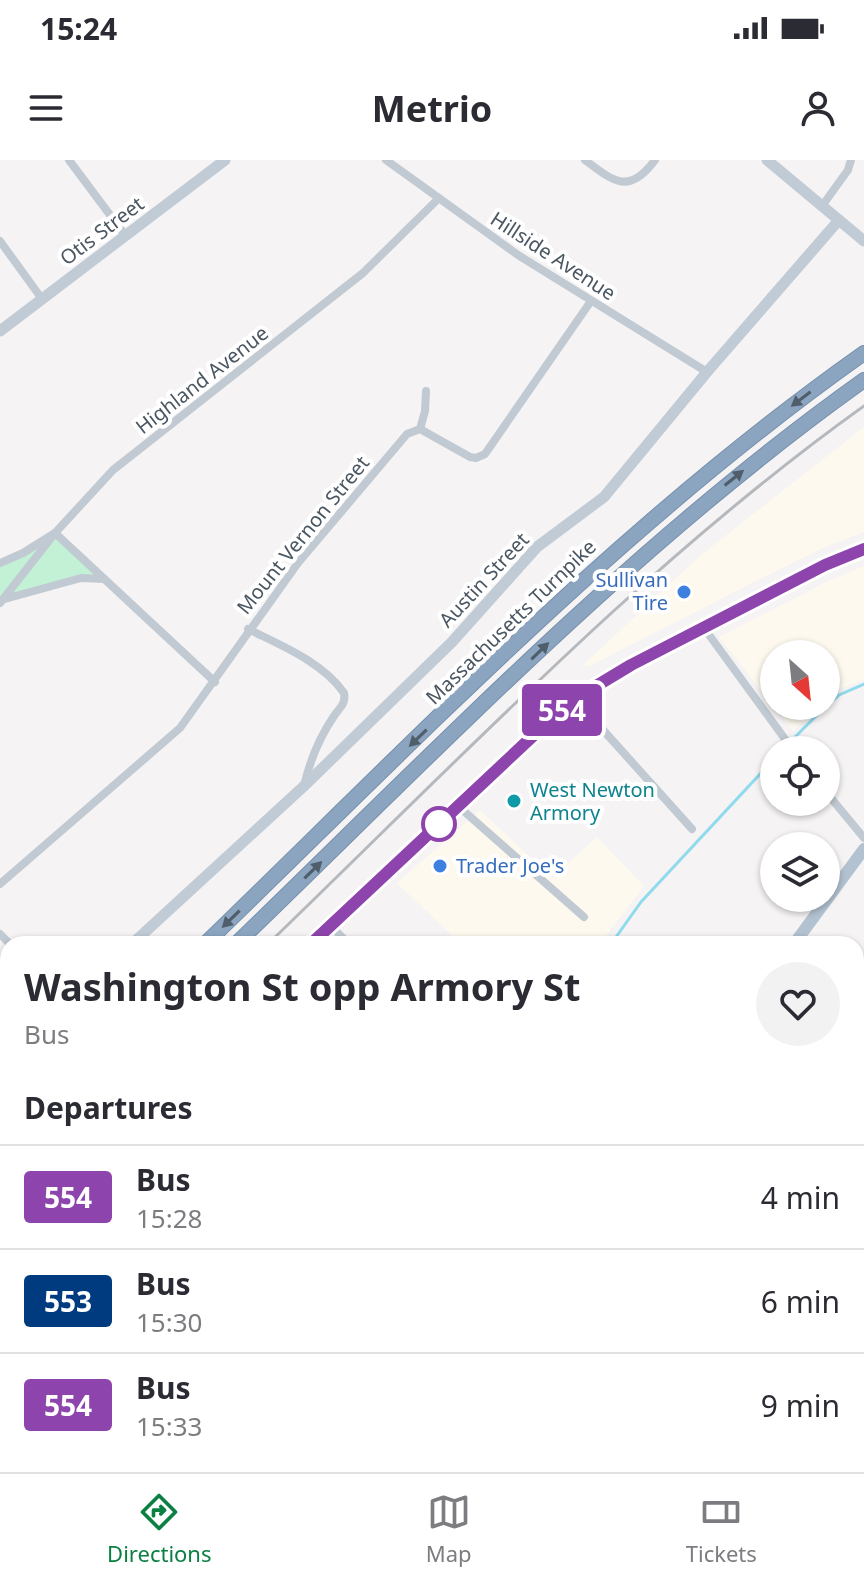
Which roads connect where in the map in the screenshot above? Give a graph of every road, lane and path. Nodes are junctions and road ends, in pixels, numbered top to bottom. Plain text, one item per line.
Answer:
1 (69, 160) edge
2 (225, 160) edge
3 (386, 160) edge
4 (585, 160) edge
5 (655, 160) edge
6 (767, 160) edge
7 (851, 160) edge
8 (439, 198) junction
9 (822, 206) junction
10 (839, 220) junction
11 (125, 235) junction
12 (863, 238) edge
13 (0, 241) edge
14 (42, 299) junction
15 (591, 301) junction
16 (0, 331) edge
17 (864, 353) edge
18 (707, 372) junction
19 (864, 380) edge
20 (426, 391) dead end
21 (420, 429) junction
22 (55, 533) junction
23 (864, 549) edge
24 (0, 563) edge
25 (105, 579) junction
26 (0, 601) edge
27 (704, 628) junction
28 (248, 629) junction
29 (215, 682) junction
30 (578, 697) junction
31 (783, 736) edge
32 (303, 787) junction
33 (458, 806) junction
34 (840, 809) edge
35 (692, 829) dead end
36 (864, 838) edge
37 (864, 849) edge
38 (0, 884) edge
39 (584, 917) dead end
40 (330, 925) junction
41 (141, 936) edge
42 (213, 936) edge
43 (244, 936) edge
44 (319, 936) edge
45 (341, 936) edge
46 (800, 936) edge

1 - 11 street
2 - 11 main road, Otis Street
3 - 8 street, Hillside Avenue
4 - 5 street
6 - 9 main road
7 - 9 street
8 - 15 street, Hillside Avenue
8 - 22 street, Highland Avenue
9 - 10 main road
10 - 12 main road
10 - 18 main road, Austin Street
11 - 14 main road, Otis Street
13 - 14 street
14 - 16 main road, Otis Street
15 - 18 street, Hillside Avenue
15 - 21 street
17 -> 42 highway, Massachusetts Turnpike
18 - 32 main road, Austin Street
43 -> 19 highway, Massachusetts Turnpike
20 - 21 street
21 - 28 street, Mount Vernon Street
22 - 24 street
22 - 25 street
22 - 26 street, Highland Avenue
23 - 27 main road
25 - 26 street
25 - 29 street
27 - 30 main road
27 - 31 street
28 - 29 street, Mount Vernon Street
28 - 32 street
29 - 38 street, Mount Vernon Street
30 - 33 main road
30 - 35 street
32 - 41 main road, Austin Street
33 - 39 street
33 - 40 main road
34 - 36 street
37 - 46 main road
40 - 44 main road
40 - 45 street

